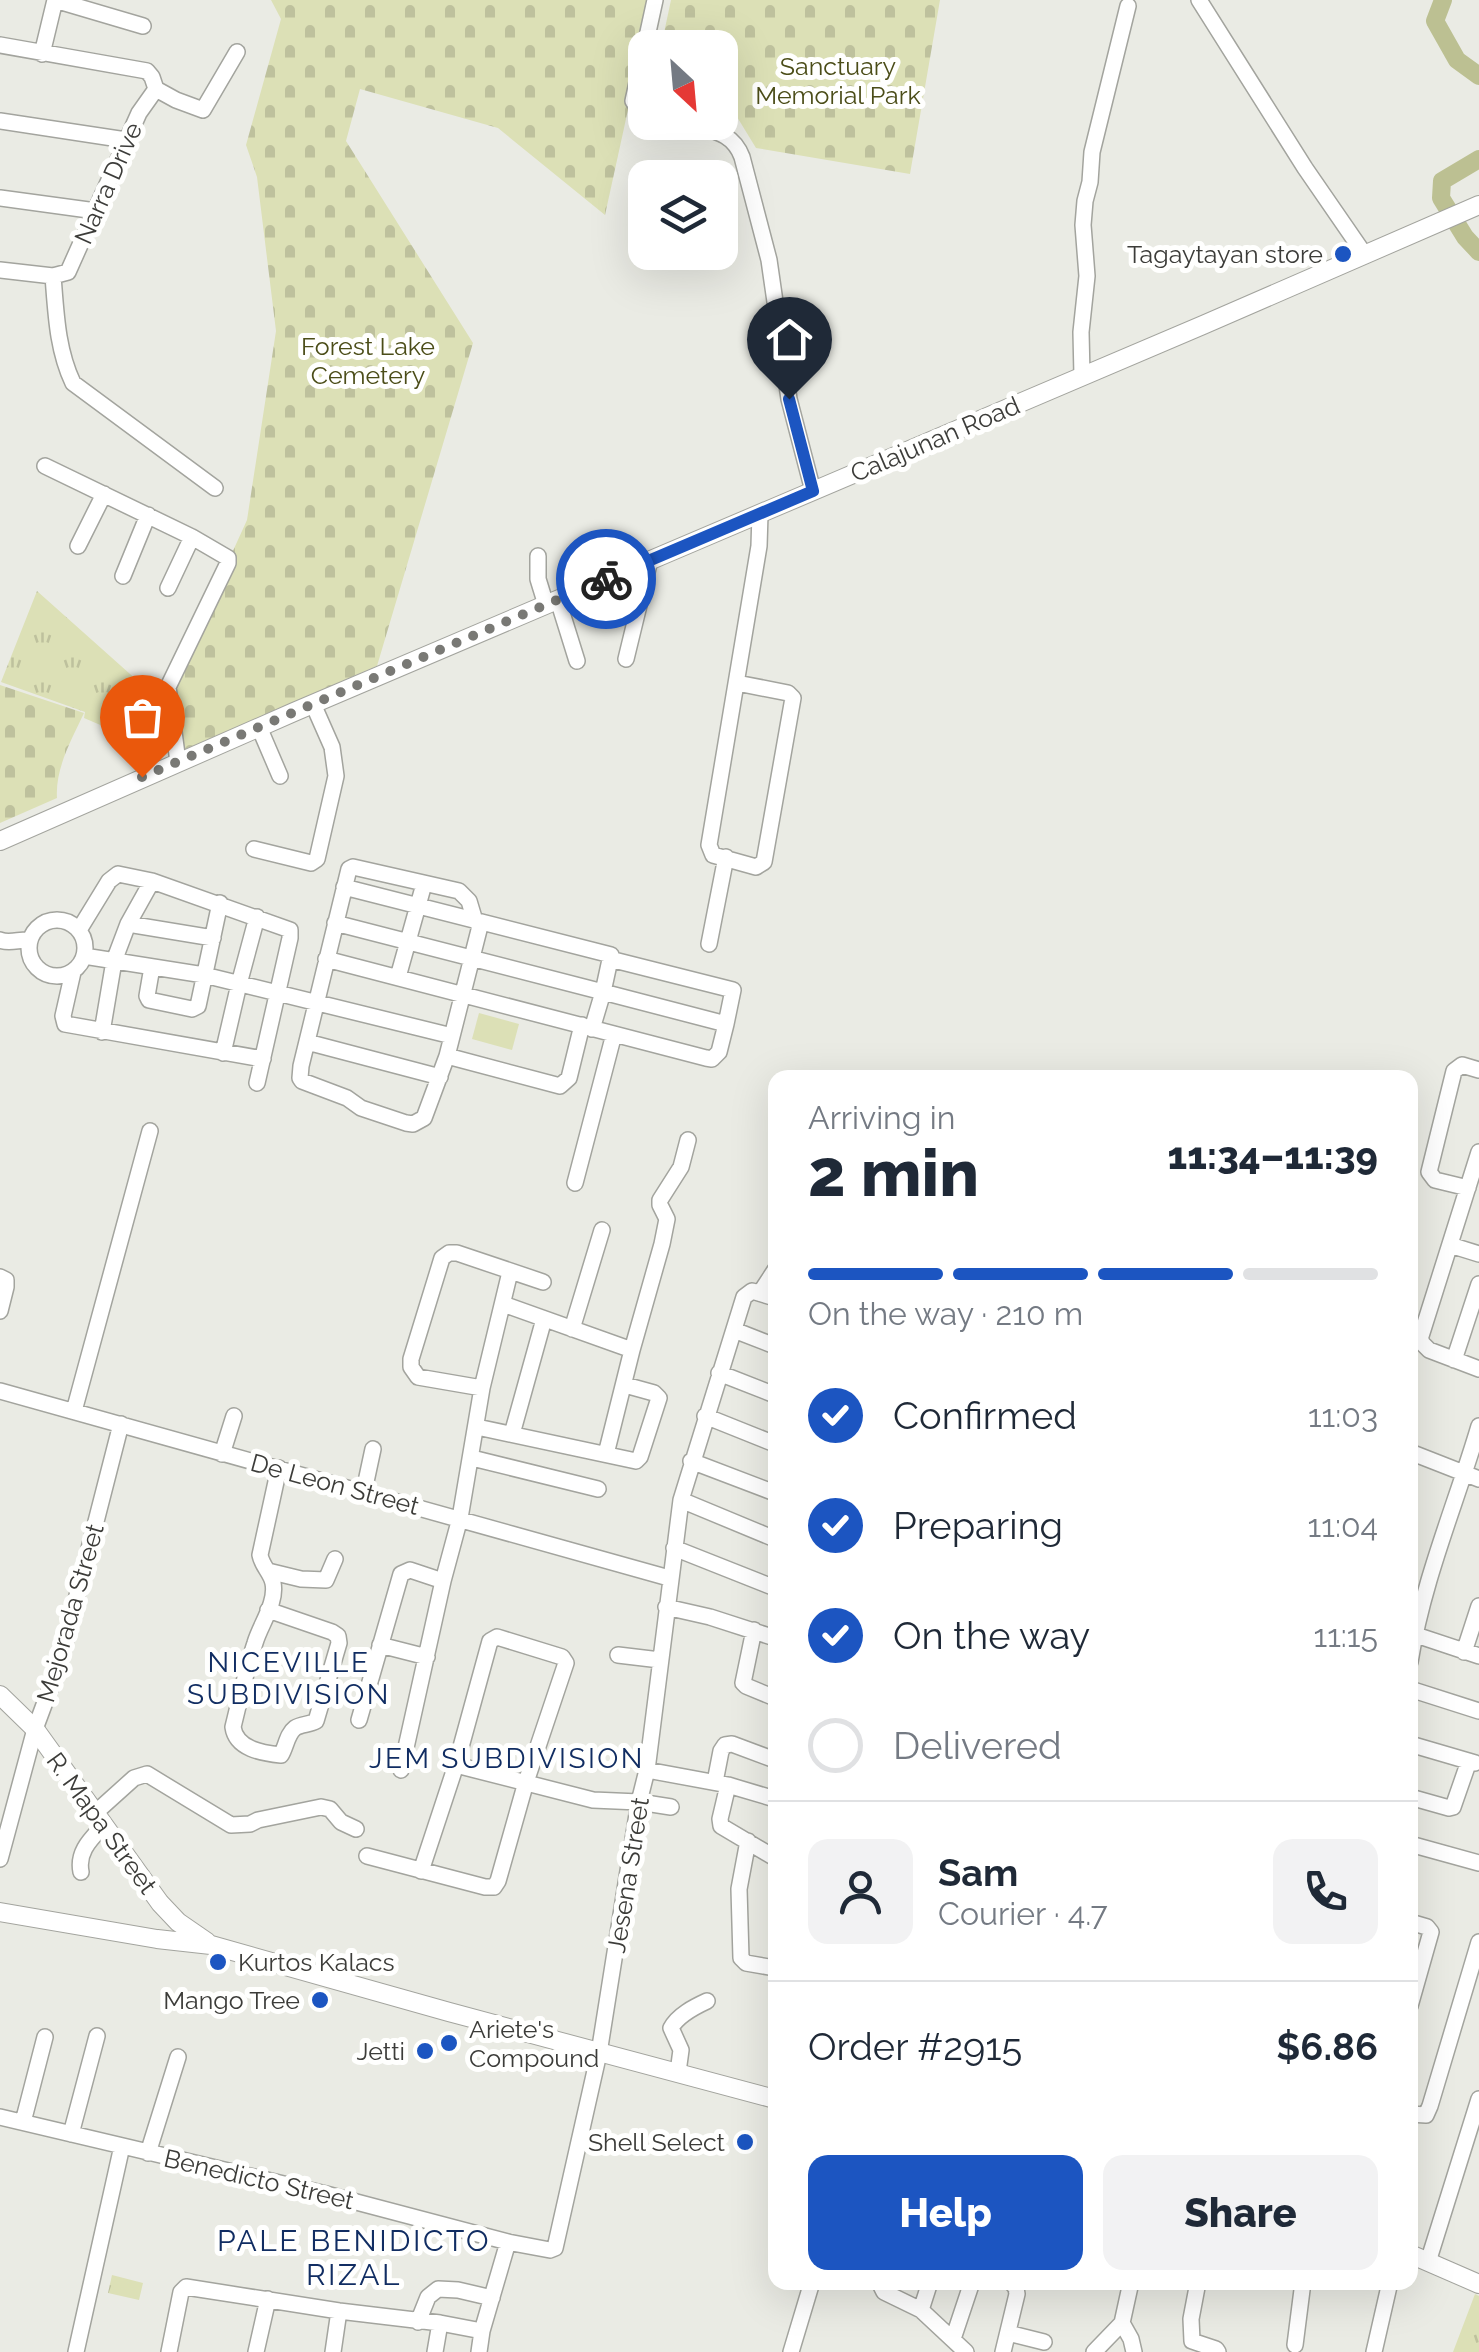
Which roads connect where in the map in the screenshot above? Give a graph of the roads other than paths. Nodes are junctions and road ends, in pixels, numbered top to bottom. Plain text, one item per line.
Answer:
1 (655, 0) edge
2 (1199, 0) edge
3 (1128, 6) dead end
4 (142, 26) dead end
5 (648, 30) edge
6 (0, 45) edge
7 (238, 52) dead end
8 (42, 54) junction
9 (156, 89) junction
10 (0, 121) edge
11 (126, 140) junction
12 (732, 140) edge
13 (0, 198) edge
14 (96, 211) junction
15 (1472, 213) edge
16 (1365, 255) junction
17 (0, 270) edge
18 (53, 276) junction
19 (1082, 376) junction
20 (45, 466) dead end
21 (215, 488) dead end
22 (813, 491) junction
23 (104, 494) junction
24 (760, 514) junction
25 (148, 515) junction
26 (192, 537) junction
27 (78, 546) dead end
28 (538, 556) dead end
29 (650, 560) junction
30 (122, 576) dead end
31 (168, 588) dead end
32 (552, 602) junction
33 (626, 659) dead end
34 (578, 661) dead end
35 (737, 683) junction
36 (312, 704) junction
37 (259, 727) junction
38 (178, 762) junction
39 (280, 776) dead end
40 (3, 839) edge
41 (254, 850) dead end
42 (726, 858) junction
43 (152, 880) junction
44 (424, 884) junction
45 (344, 887) junction
46 (220, 903) junction
47 (418, 906) junction
48 (257, 917) junction
49 (478, 921) junction
50 (335, 923) junction
51 (128, 924) junction
52 (0, 930) edge
53 (79, 930) junction
54 (613, 936) dead end
55 (213, 938) junction
56 (25, 939) junction
57 (0, 940) edge
58 (408, 940) junction
59 (709, 944) dead end
60 (84, 956) junction
61 (610, 957) junction
62 (472, 958) junction
63 (326, 959) junction
64 (114, 961) junction
65 (152, 967) junction
66 (73, 972) junction
67 (204, 975) junction
68 (398, 977) junction
69 (238, 984) junction
70 (603, 992) junction
71 (278, 993) junction
72 (464, 994) junction
73 (316, 1002) junction
74 (726, 1024) junction
75 (587, 1027) junction
76 (102, 1032) junction
77 (614, 1034) junction
78 (452, 1036) junction
79 (307, 1042) junction
80 (223, 1053) junction
81 (447, 1056) junction
82 (263, 1059) junction
83 (1479, 1070) edge
84 (440, 1077) junction
85 (257, 1083) dead end
86 (150, 1131) dead end
87 (688, 1140) dead end
88 (1479, 1152) edge
89 (575, 1182) dead end
90 (1468, 1188) junction
91 (602, 1230) dead end
92 (1450, 1244) junction
93 (1479, 1254) edge
94 (510, 1272) junction
95 (0, 1277) edge
96 (543, 1282) dead end
97 (1479, 1284) edge
98 (768, 1295) edge
99 (503, 1304) junction
100 (0, 1311) edge
101 (544, 1319) junction
102 (572, 1329) junction
103 (734, 1330) junction
104 (768, 1343) edge
105 (632, 1350) junction
106 (1454, 1360) junction
107 (1479, 1369) edge
108 (719, 1373) junction
109 (625, 1385) junction
110 (482, 1388) junction
111 (0, 1390) edge
112 (768, 1392) edge
113 (74, 1411) junction
114 (234, 1416) dead end
115 (705, 1416) junction
116 (121, 1424) junction
117 (477, 1427) junction
118 (1478, 1429) edge
119 (512, 1434) junction
120 (768, 1441) edge
121 (373, 1449) dead end
122 (222, 1454) junction
123 (606, 1454) junction
124 (1418, 1455) edge
125 (472, 1458) junction
126 (692, 1461) junction
127 (279, 1468) junction
128 (1471, 1477) edge
129 (598, 1489) dead end
130 (768, 1490) edge
131 (364, 1491) junction
132 (681, 1500) junction
133 (460, 1518) junction
134 (768, 1536) edge
135 (674, 1548) junction
136 (335, 1559) dead end
137 (268, 1572) junction
138 (670, 1578) junction
139 (443, 1581) junction
140 (1418, 1583) edge
141 (768, 1585) edge
142 (1427, 1586) junction
143 (1479, 1606) edge
144 (666, 1607) junction
145 (268, 1610) junction
146 (1418, 1615) edge
147 (754, 1630) junction
148 (768, 1635) edge
149 (1418, 1636) edge
150 (380, 1645) junction
151 (1471, 1654) edge
152 (618, 1655) dead end
153 (427, 1657) junction
154 (660, 1660) junction
155 (1418, 1692) edge
156 (0, 1695) edge
157 (768, 1695) edge
158 (1479, 1711) edge
159 (359, 1720) dead end
160 (34, 1729) junction
161 (1418, 1746) edge
162 (768, 1757) edge
163 (1474, 1763) edge
164 (456, 1765) junction
165 (401, 1770) dead end
166 (647, 1770) junction
167 (526, 1782) junction
168 (722, 1784) junction
169 (768, 1797) edge
170 (1418, 1800) edge
171 (639, 1802) junction
172 (671, 1807) dead end
173 (99, 1820) junction
174 (356, 1828) dead end
175 (748, 1840) junction
176 (1418, 1846) edge
177 (768, 1853) edge
178 (367, 1856) dead end
179 (0, 1859) edge
180 (1479, 1863) edge
181 (420, 1871) junction
182 (80, 1872) dead end
183 (0, 1912) edge
184 (1418, 1924) edge
185 (1479, 1942) edge
186 (211, 1945) junction
187 (768, 1963) edge
188 (1418, 1978) edge
189 (708, 2001) dead end
190 (97, 2036) dead end
191 (44, 2037) dead end
192 (600, 2053) junction
193 (178, 2057) dead end
194 (678, 2072) junction
195 (768, 2097) edge
196 (1479, 2098) edge
197 (1418, 2115) edge
198 (0, 2117) edge
199 (23, 2122) junction
200 (71, 2134) junction
201 (126, 2147) junction
202 (148, 2153) junction
203 (508, 2242) junction
204 (1418, 2258) edge
205 (1428, 2262) junction
206 (1479, 2284) edge
207 (809, 2290) edge
208 (883, 2290) edge
209 (928, 2290) edge
210 (969, 2290) edge
211 (1016, 2290) edge
212 (1129, 2290) edge
213 (1196, 2290) edge
214 (1302, 2290) edge
215 (1388, 2290) edge
216 (492, 2298) junction
217 (268, 2300) junction
218 (922, 2310) junction
219 (339, 2311) junction
220 (418, 2322) junction
221 (1122, 2322) junction
222 (86, 2323) junction
223 (440, 2323) junction
224 (482, 2331) junction
225 (1008, 2333) junction
226 (953, 2339) junction
227 (1044, 2342) dead end
228 (1295, 2346) dead end
229 (76, 2352) edge
230 (84, 2352) edge
231 (169, 2352) edge
232 (256, 2352) edge
233 (333, 2352) edge
234 (435, 2352) edge
235 (479, 2352) edge
236 (790, 2352) edge
237 (966, 2352) edge
238 (1003, 2352) edge
239 (1094, 2352) edge
240 (1134, 2352) edge
241 (1218, 2352) edge
242 (1374, 2352) edge

1 - 5 street
2 - 16 street
3 - 19 street
4 - 8 street
6 - 8 street
7 - 9 street
8 - 9 street
9 - 11 street, Narra Drive
10 - 11 street
11 - 14 street, Narra Drive
12 - 22 street
13 - 14 street
14 - 18 street, Narra Drive
15 - 16 main road, Calajunan Road
16 - 19 main road, Calajunan Road
17 - 18 street
18 - 21 street
19 - 22 main road, Calajunan Road
20 - 23 street
22 - 24 main road, Calajunan Road
23 - 25 street
23 - 27 street
24 - 29 main road, Calajunan Road
24 - 35 street
25 - 26 street
25 - 30 street
26 - 31 street
26 - 38 street
28 - 32 street
29 - 32 main road, Calajunan Road
29 - 33 street
32 - 34 street
32 - 36 main road, Calajunan Road
35 - 42 street
35 - 42 street
36 - 37 main road, Calajunan Road
36 - 41 street
37 - 38 main road, Calajunan Road
37 - 39 street
38 - 40 main road, Calajunan Road
42 - 59 street
43 - 46 street
43 - 51 street
43 - 53 street
44 - 45 street
44 - 47 street
44 - 49 street
45 - 47 street
45 - 50 street
46 - 48 street
46 - 55 street
47 - 49 street
47 - 58 street
48 - 69 street
48 - 71 street
49 - 61 street
49 - 62 street
50 - 58 street
50 - 63 street
51 - 55 street
51 - 64 street
52 - 56 street
53 - 56 street
53 - 60 street
54 - 61 street
55 - 67 street
56 - 57 street
56 - 66 street
58 - 62 street
58 - 68 street
60 - 64 street
60 - 66 street
61 - 70 street
61 - 74 street
62 - 70 street
62 - 72 street
63 - 68 street
63 - 73 street
64 - 65 street
64 - 76 street
65 - 67 street
65 - 67 street
66 - 76 street
67 - 69 street
68 - 72 street
69 - 71 street
69 - 80 street
70 - 74 street
70 - 75 street
71 - 73 street
71 - 82 street
72 - 75 street
72 - 78 street
73 - 78 street
73 - 79 street
74 - 77 street
75 - 77 street
75 - 81 street
76 - 80 street
77 - 89 street
78 - 81 street
79 - 84 street
79 - 84 street
80 - 82 street
81 - 84 street
82 - 85 street
83 - 90 street
86 - 113 street
87 - 105 street
88 - 90 street
90 - 92 street
91 - 102 street
92 - 93 street
92 - 106 street
94 - 96 street
94 - 99 street
94 - 110 street
95 - 100 street
97 - 106 street
98 - 103 street, Jesena Street
99 - 101 street
99 - 110 street
101 - 102 street
101 - 119 street
102 - 105 street
103 - 104 street
103 - 108 street, Jesena Street
105 - 109 street
106 - 107 street
108 - 112 street
108 - 115 street, Jesena Street
109 - 123 street
109 - 123 street
110 - 117 street
111 - 113 street, De Leon Street
113 - 116 street, De Leon Street
114 - 122 street
115 - 120 street
115 - 126 street, Jesena Street
116 - 122 street, De Leon Street
116 - 160 street, Mejorada Street
117 - 119 street
117 - 125 street
118 - 128 street
119 - 123 street
121 - 131 street
122 - 127 street, De Leon Street
124 - 128 street
125 - 129 street
125 - 133 street
126 - 130 street
126 - 132 street, Jesena Street
127 - 131 street, De Leon Street
127 - 137 street
128 - 142 street
131 - 133 street, De Leon Street
132 - 134 street
132 - 135 street, Jesena Street
133 - 138 street, De Leon Street
133 - 139 street
135 - 138 street, Jesena Street
135 - 141 street
136 - 137 street
137 - 145 street
138 - 144 street, Jesena Street
139 - 150 street
139 - 153 street
140 - 142 street
142 - 146 street
143 - 151 street
144 - 147 street
144 - 154 street, Jesena Street
145 - 145 street
147 - 148 street
147 - 157 street
149 - 151 street
150 - 153 street
150 - 159 street
152 - 154 street
153 - 165 street
154 - 166 street, Jesena Street
155 - 158 street
156 - 160 main road, R. Mapa Street
160 - 173 main road, R. Mapa Street
160 - 179 street, Mejorada Street
161 - 163 street
162 - 168 street
163 - 170 street
164 - 167 street
164 - 167 street
164 - 181 street
166 - 168 street
166 - 171 street, Jesena Street
167 - 171 street
167 - 181 street
168 - 169 street
168 - 175 street
171 - 172 street
171 - 192 street, Jesena Street
173 - 174 street
173 - 182 street
173 - 186 main road, R. Mapa Street
175 - 177 street
175 - 187 street
176 - 180 street
178 - 181 street
183 - 186 main road
184 - 188 street
185 - 197 street
186 - 192 main road
189 - 194 street
190 - 200 street
191 - 199 street
192 - 194 main road
192 - 203 street, Benedicto Street
193 - 202 street
194 - 195 main road
196 - 205 street
198 - 199 street, Benedicto Street
199 - 200 street, Benedicto Street
200 - 201 street, Benedicto Street
201 - 202 street, Benedicto Street
201 - 222 street
202 - 203 street, Benedicto Street
203 - 216 street
204 - 205 main road
205 - 206 main road
207 - 236 street
208 - 218 street
209 - 218 street
210 - 226 street
211 - 225 street
212 - 221 street
213 - 241 street
214 - 228 street
215 - 242 street
216 - 220 street
216 - 224 street
217 - 219 street
217 - 231 street
217 - 232 street
218 - 226 street
219 - 220 street
219 - 233 street
220 - 223 street
221 - 239 street
221 - 240 street
222 - 229 street
222 - 230 street
223 - 224 street
223 - 234 street
224 - 235 street
225 - 227 street
225 - 238 street
226 - 237 street

